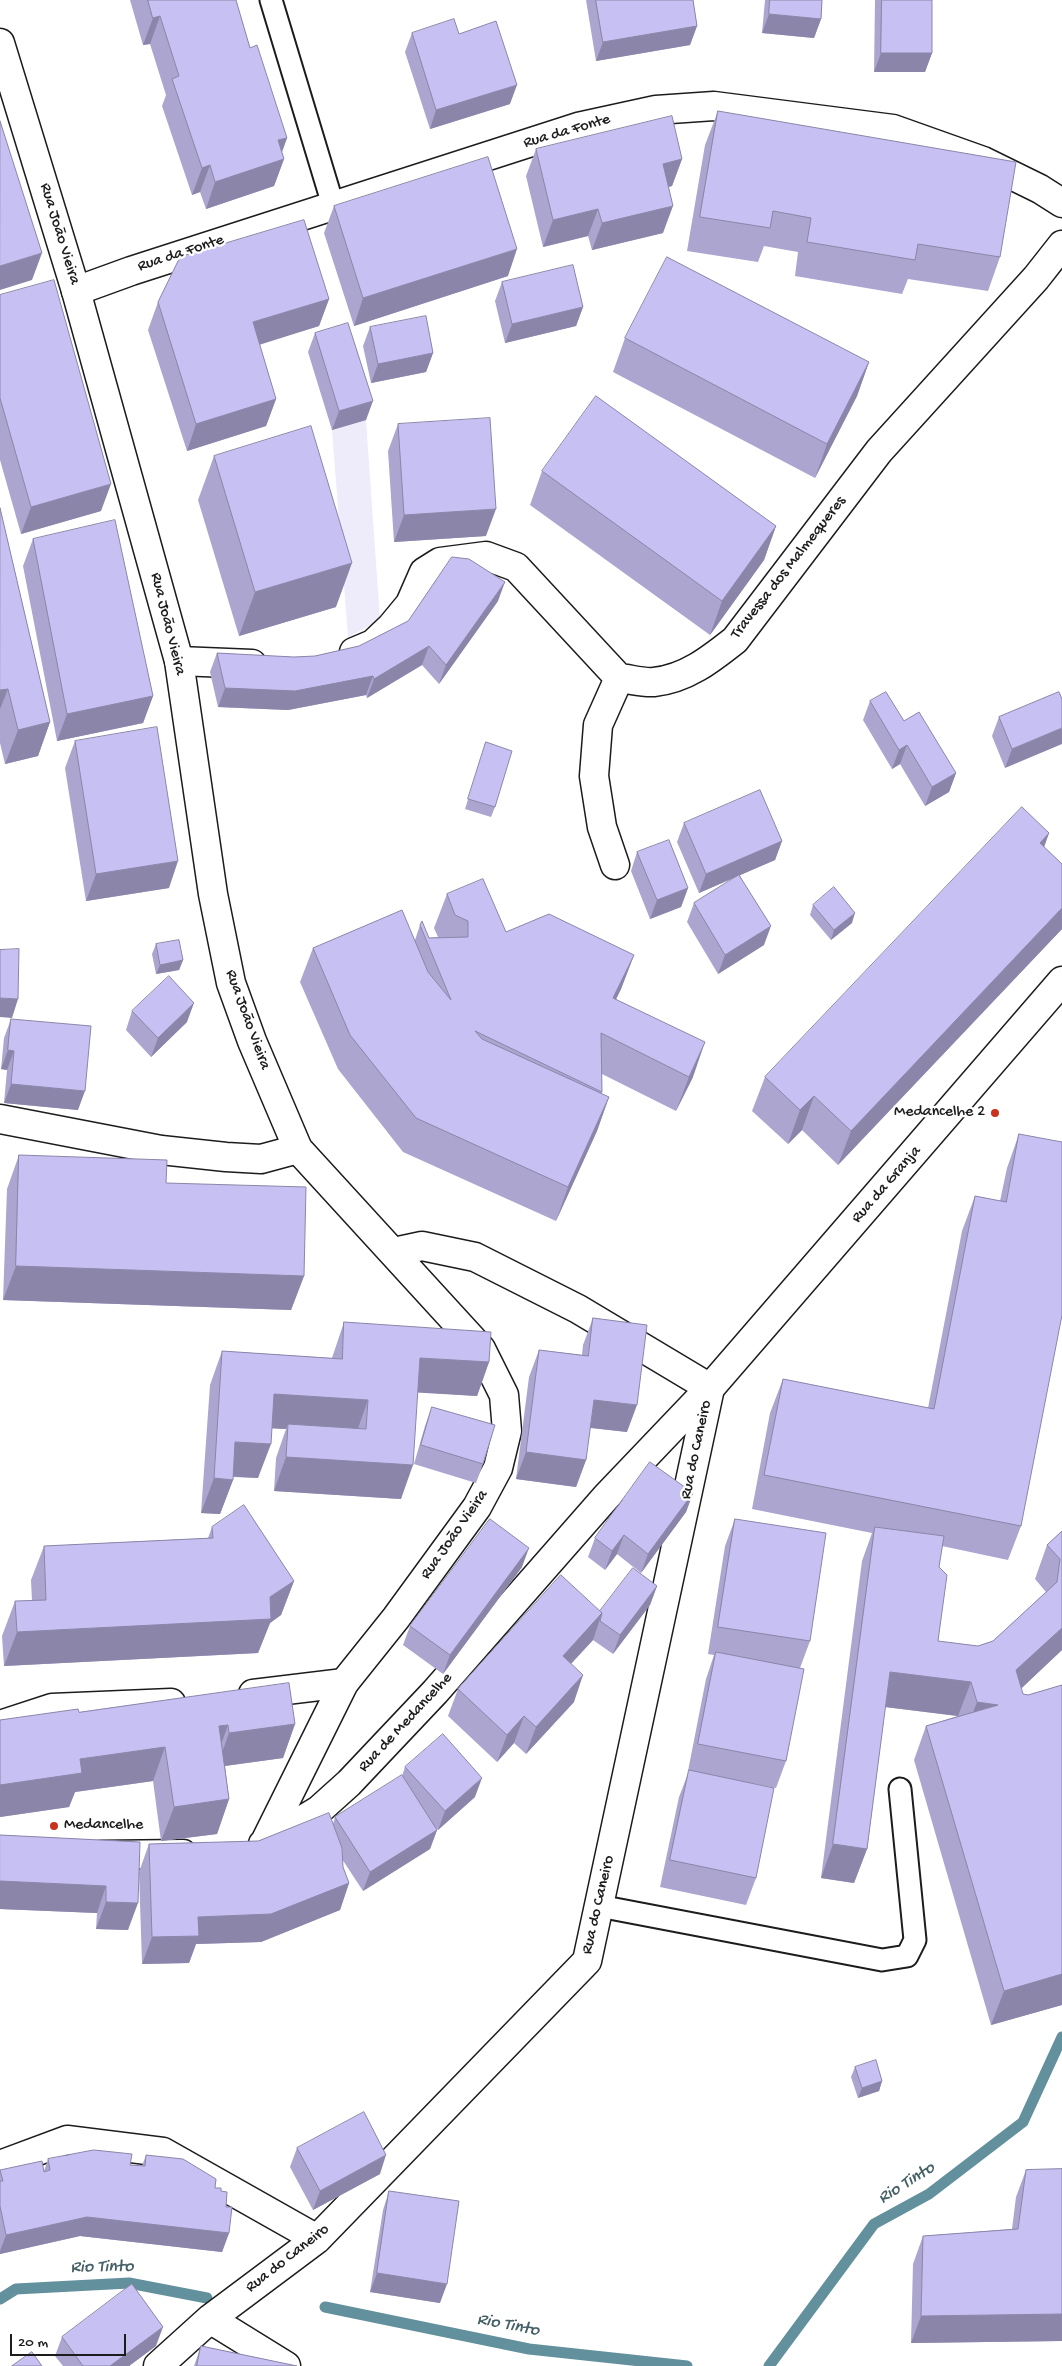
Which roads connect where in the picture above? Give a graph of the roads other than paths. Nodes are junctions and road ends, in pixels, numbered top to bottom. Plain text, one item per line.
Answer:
1 (271, 0) edge
2 (0, 43) edge
3 (1062, 203) edge
4 (333, 205) junction
5 (1062, 245) edge
6 (76, 291) junction
7 (335, 658) edge
8 (179, 660) junction
9 (280, 666) edge
10 (619, 678) junction
11 (615, 865) dead end
12 (1062, 981) edge
13 (0, 1119) edge
14 (298, 1149) junction
15 (394, 1252) junction
16 (710, 1388) junction
17 (344, 1683) junction
18 (228, 1697) edge
19 (199, 1700) edge
20 (0, 1725) edge
21 (900, 1788) dead end
22 (251, 1846) joint
23 (204, 1853) edge
24 (76, 1854) edge
25 (599, 1906) junction
26 (0, 2165) edge
27 (317, 2239) junction
28 (210, 2319) junction
29 (158, 2366) edge
30 (286, 2366) edge

1 - 4 lane
2 - 6 street, Rua João Vieira
3 - 4 street, Rua da Fonte
4 - 6 street, Rua da Fonte
5 - 10 street, Travessa dos Malmequeres
6 - 8 street, Rua João Vieira
7 - 10 street
8 - 9 street
8 - 14 street, Rua João Vieira
10 - 11 street
12 - 16 street, Rua da Granja
13 - 14 street
14 - 15 street, Rua João Vieira
15 - 16 street
15 - 17 street, Rua João Vieira
16 - 22 street, Rua de Medancelhe
16 - 25 street, Rua do Caneiro
17 - 18 street
17 - 22 street, Rua João Vieira
19 - 20 street
21 - 25 lane
23 - 24 street
25 - 27 street, Rua do Caneiro
26 - 27 street
27 - 28 street, Rua do Caneiro
28 - 29 street, Rua do Caneiro
28 - 30 street

